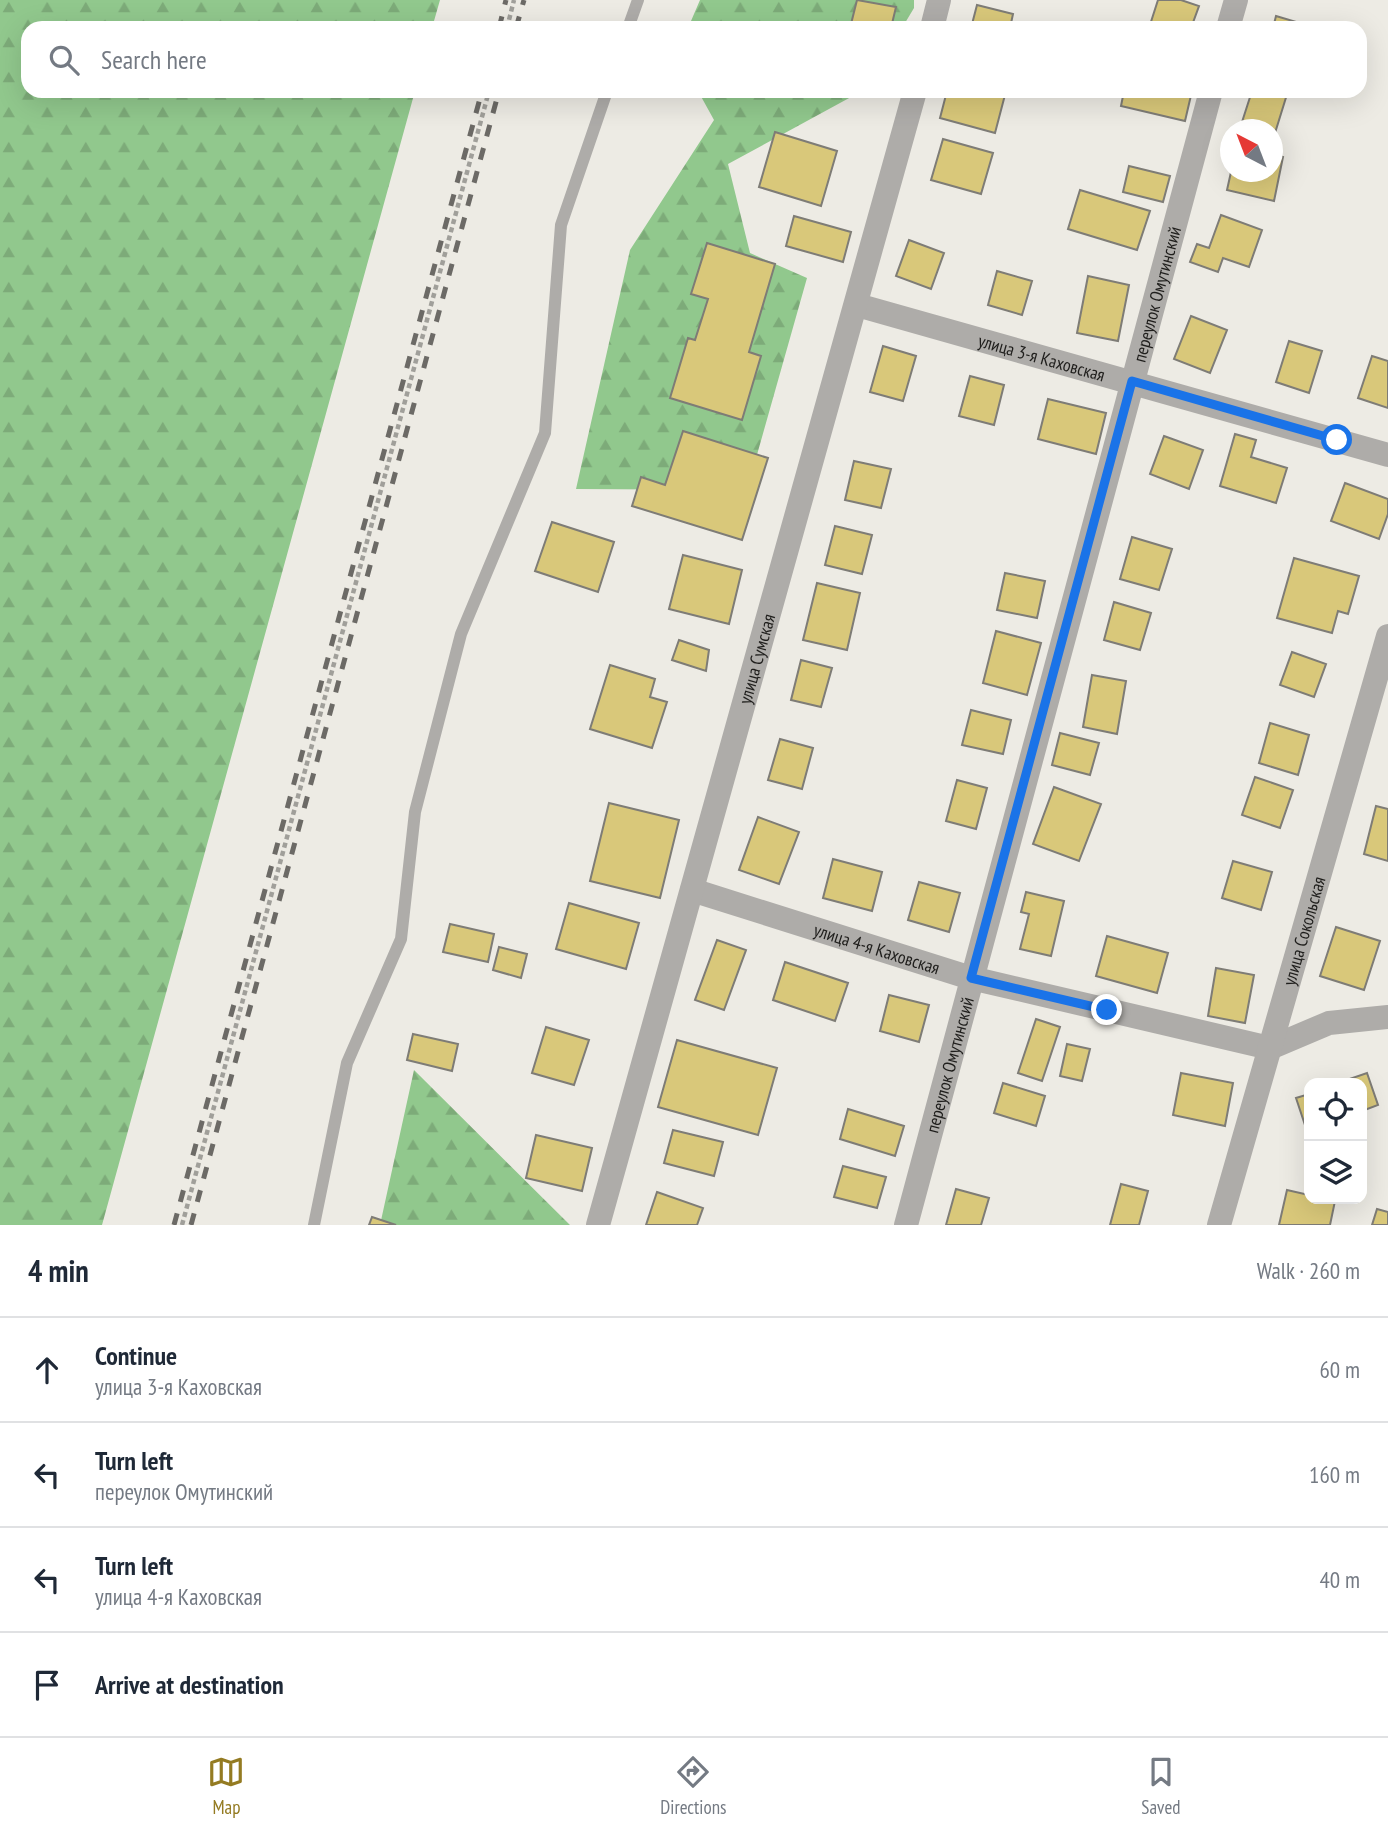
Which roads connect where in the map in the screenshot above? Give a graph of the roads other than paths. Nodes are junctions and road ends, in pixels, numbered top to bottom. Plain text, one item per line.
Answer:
1 (638, 0) edge
2 (939, 0) edge
3 (1236, 0) edge
4 (630, 21) edge
5 (934, 21) edge
6 (1230, 21) edge
7 (605, 98) edge
8 (913, 98) edge
9 (1209, 98) edge
10 (857, 305) junction
11 (1132, 381) junction
12 (1388, 455) edge
13 (1388, 636) edge
14 (692, 890) junction
15 (971, 978) junction
16 (1388, 1017) edge
17 (1270, 1048) junction
18 (314, 1225) edge
19 (598, 1225) edge
20 (906, 1225) edge
21 (1219, 1225) edge

1 - 4 lane
2 - 5 street
3 - 6 street
7 - 18 lane
8 - 10 street, улица Сумская
9 - 11 street, переулок Омутинский
10 - 11 street, улица 3-я Каховская
10 - 14 street, улица Сумская
11 - 12 street, улица 3-я Каховская
11 - 15 street, переулок Омутинский
13 - 17 street, улица Сокольская
14 - 15 street, улица 4-я Каховская
14 - 19 street, улица Сумская
15 - 17 street, улица 4-я Каховская
15 - 20 street, переулок Омутинский
16 - 17 street
17 - 21 street, улица Сокольская

